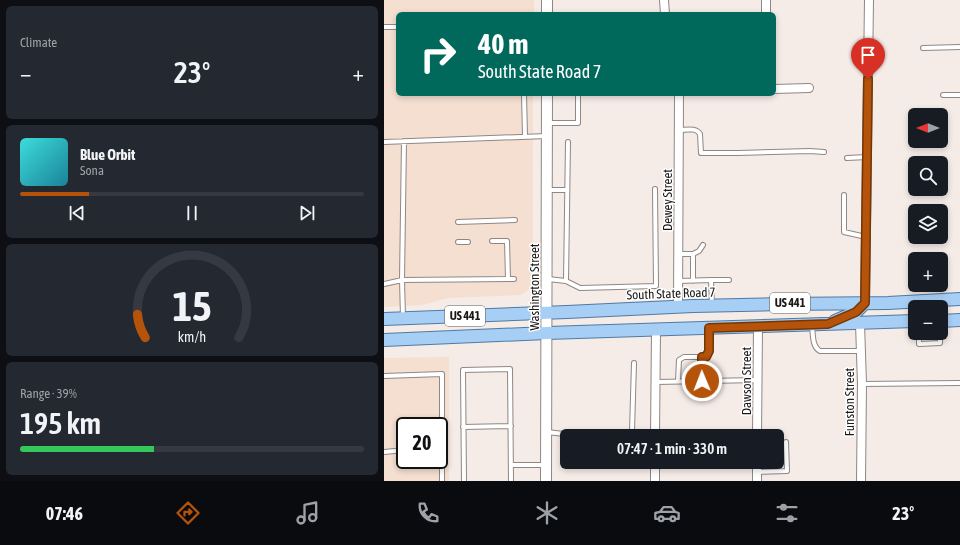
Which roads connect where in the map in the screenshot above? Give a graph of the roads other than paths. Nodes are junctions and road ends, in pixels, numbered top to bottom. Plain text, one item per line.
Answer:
1 (547, 0) edge
2 (664, 0) edge
3 (766, 0) edge
4 (869, 0) edge
5 (547, 12) edge
6 (665, 12) edge
7 (766, 12) edge
8 (396, 26) edge
9 (384, 27) edge
10 (960, 47) edge
11 (923, 48) dead end
12 (809, 88) dead end
13 (776, 89) edge
14 (943, 95) dead end
15 (960, 95) edge
16 (524, 96) edge
17 (547, 96) edge
18 (578, 96) edge
19 (679, 96) edge
20 (547, 123) junction
21 (679, 130) junction
22 (525, 136) junction
23 (547, 136) junction
24 (384, 142) edge
25 (404, 142) junction
26 (568, 142) dead end
27 (824, 152) dead end
28 (867, 157) junction
29 (847, 158) dead end
30 (655, 189) dead end
31 (547, 190) junction
32 (567, 190) junction
33 (844, 195) dead end
34 (515, 220) dead end
35 (458, 222) dead end
36 (866, 237) junction
37 (492, 241) dead end
38 (458, 242) dead end
39 (468, 242) dead end
40 (703, 245) dead end
41 (678, 254) junction
42 (693, 254) junction
43 (508, 279) junction
44 (514, 279) dead end
45 (547, 279) junction
46 (402, 280) junction
47 (711, 280) junction
48 (729, 280) dead end
49 (566, 281) junction
50 (678, 281) junction
51 (693, 281) junction
52 (384, 284) edge
53 (960, 299) edge
54 (865, 303) junction
55 (888, 303) junction
56 (678, 306) junction
57 (712, 306) junction
58 (547, 313) junction
59 (384, 319) edge
60 (403, 319) junction
61 (960, 320) edge
62 (908, 321) edge
63 (948, 321) edge
64 (860, 323) junction
65 (828, 324) junction
66 (812, 325) junction
67 (758, 327) junction
68 (709, 328) junction
69 (656, 330) junction
70 (547, 333) junction
71 (384, 340) edge
72 (919, 340) edge
73 (940, 340) edge
74 (861, 350) junction
75 (702, 357) junction
76 (634, 363) dead end
77 (384, 376) edge
78 (758, 380) junction
79 (678, 381) junction
80 (702, 381) junction
81 (655, 382) junction
82 (960, 383) edge
83 (862, 384) junction
84 (442, 417) edge
85 (511, 426) junction
86 (463, 427) junction
87 (632, 429) edge
88 (655, 429) edge
89 (757, 429) edge
90 (547, 432) junction
91 (560, 434) edge
92 (786, 442) dead end
93 (396, 451) edge
94 (384, 452) edge
95 (511, 465) junction
96 (546, 465) junction
97 (442, 469) edge
98 (655, 469) edge
99 (757, 472) joint
100 (442, 481) edge
101 (464, 481) edge
102 (511, 481) edge
103 (546, 481) edge
104 (655, 481) edge
105 (757, 481) edge
106 (861, 481) edge

1 - 5 street
2 - 6 street
3 - 7 street
4 - 28 street
8 - 9 lane
10 - 11 lane
12 - 13 street
14 - 15 lane
16 - 22 lane
17 - 20 street, Washington Street
18 - 20 lane
19 - 21 street, Dewey Street
20 - 23 street, Washington Street
21 - 27 lane
21 - 41 street, Dewey Street
22 - 23 lane
22 - 25 lane
23 - 31 street, Washington Street
24 - 25 lane
25 - 46 lane
26 - 32 lane
28 - 29 lane
28 - 36 street
30 - 49 lane
31 - 32 lane
31 - 45 street, Washington Street
32 - 49 lane
33 - 36 lane
34 - 35 lane
36 - 54 street
37 - 43 lane
38 - 39 lane
40 - 42 lane
41 - 42 lane
41 - 50 street, Dewey Street
42 - 51 lane
43 - 44 lane
43 - 46 lane
45 - 49 lane
45 - 58 street, Washington Street
46 - 52 lane
46 - 60 lane
47 - 48 lane
47 - 51 lane
47 - 57 lane
50 - 51 lane
50 - 56 street, Dewey Street
53 - 55 main road, South State Road 7 / US 441
54 - 55 main road, South State Road 7 / US 441
54 - 57 main road, South State Road 7 / US 441
54 - 65 main road
55 - 64 main road
56 - 57 main road, South State Road 7 / US 441
56 - 58 main road, South State Road 7 / US 441
58 - 60 main road, South State Road 7 / US 441
58 - 70 street, Washington Street
59 - 60 main road, South State Road 7 / US 441
61 - 63 main road
62 - 64 main road, US 441
64 - 65 main road, US 441
64 - 74 street, Funston Street
65 - 66 main road, US 441
66 - 67 main road, US 441
66 - 74 lane
67 - 68 main road, US 441
67 - 78 street, Dawson Street
68 - 69 main road, US 441
68 - 75 lane
69 - 70 main road, US 441
69 - 81 street
70 - 71 main road, US 441
70 - 90 street, Washington Street
72 - 73 lane
74 - 83 street, Funston Street
75 - 79 lane
75 - 80 lane
76 - 87 lane
77 - 84 lane
78 - 80 lane
78 - 89 street, Dawson Street
79 - 80 lane
79 - 81 lane
81 - 88 street
82 - 83 lane
83 - 106 street, Funston Street
85 - 86 lane
85 - 86 lane
85 - 95 lane
86 - 101 lane
90 - 91 lane
90 - 96 street, Washington Street
92 - 99 lane
93 - 94 lane
95 - 96 lane
95 - 102 lane
96 - 103 street, Washington Street
97 - 100 lane
98 - 104 street
99 - 105 street

